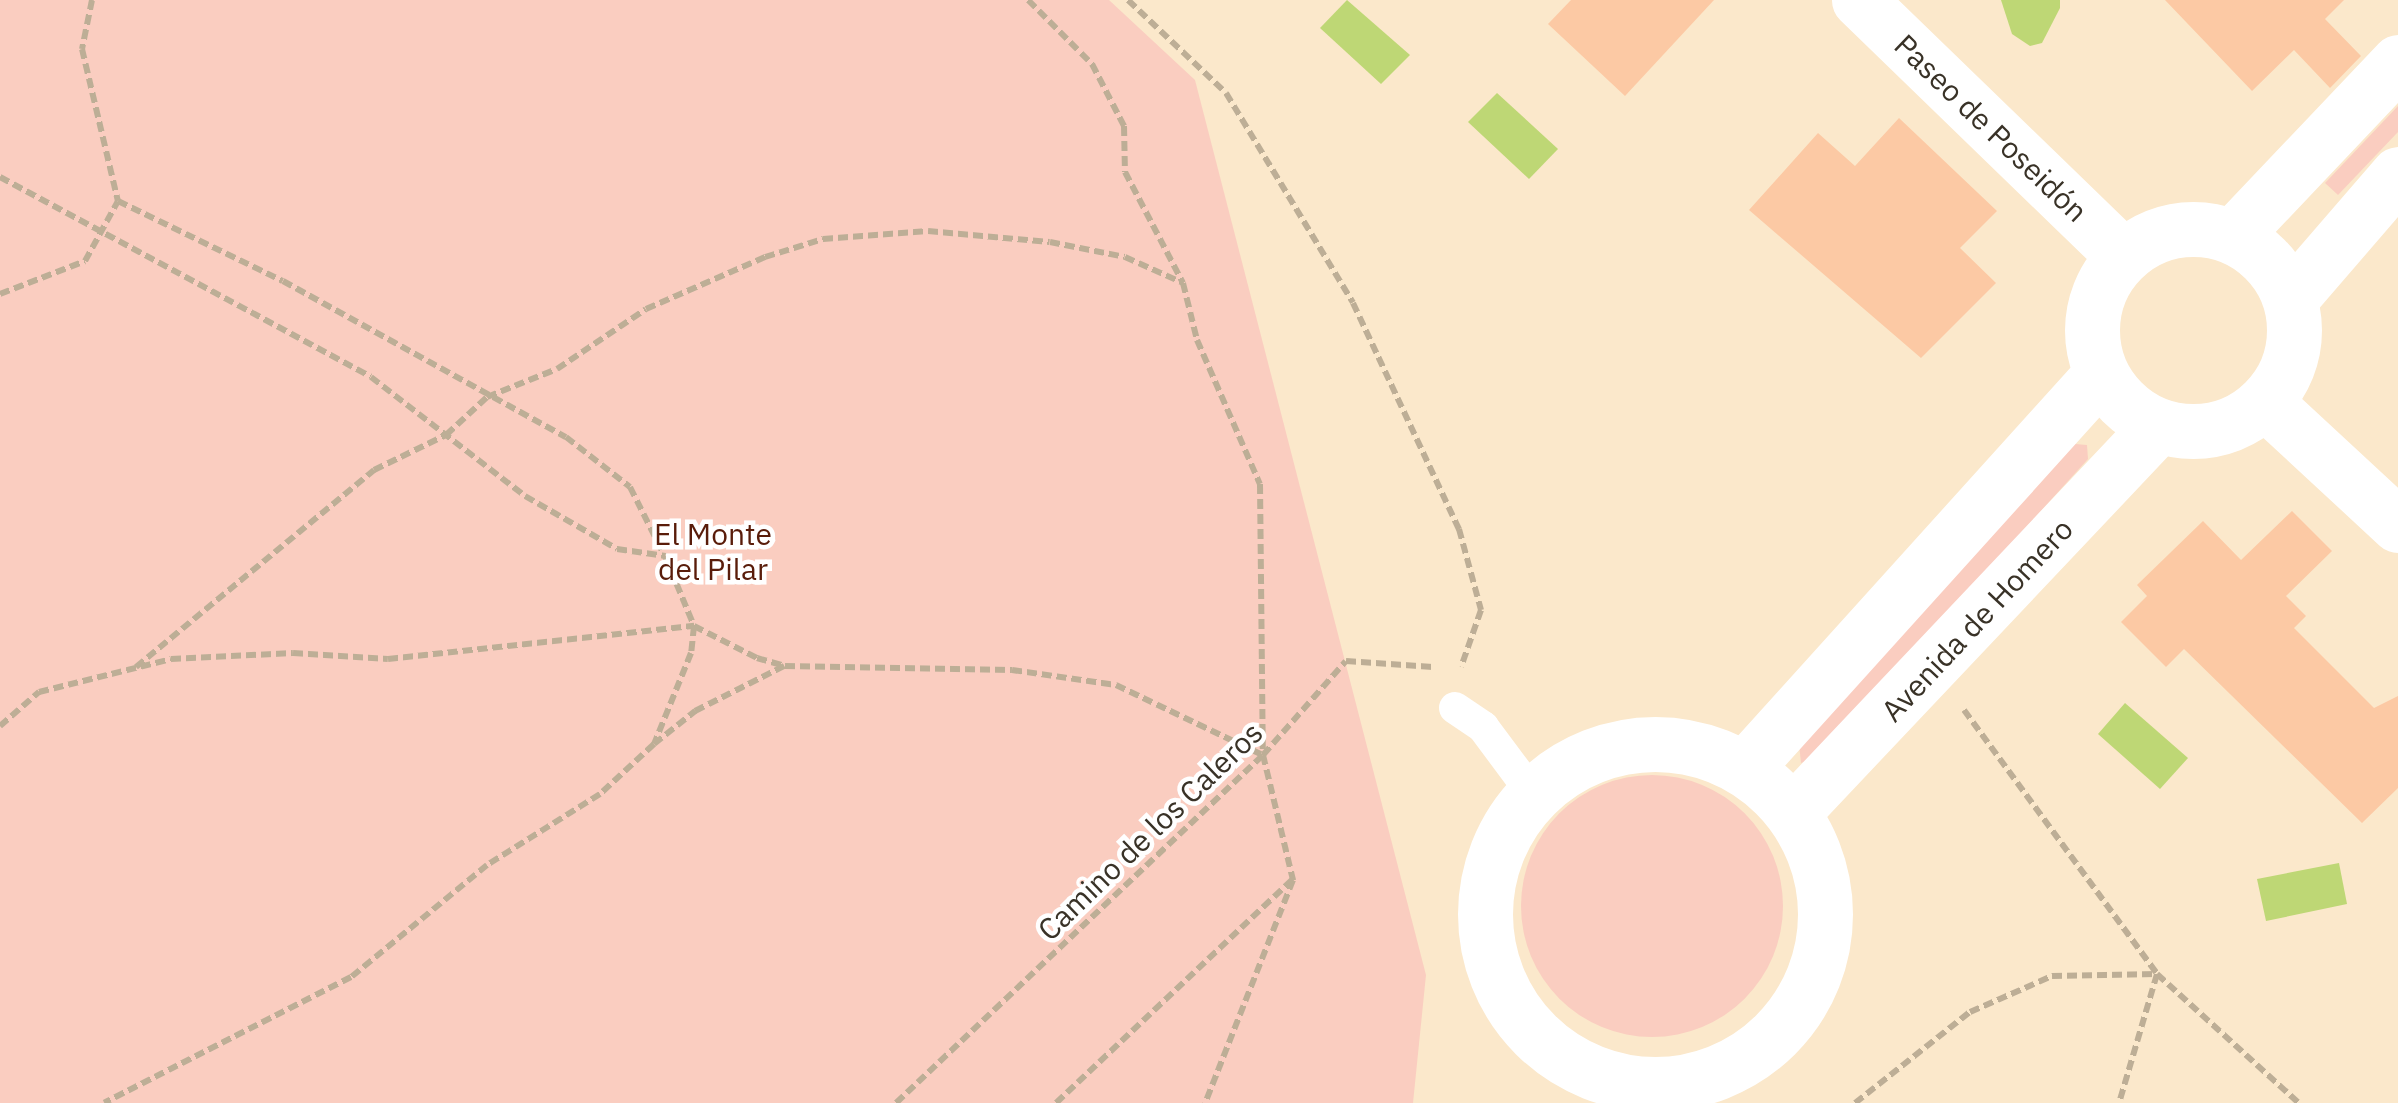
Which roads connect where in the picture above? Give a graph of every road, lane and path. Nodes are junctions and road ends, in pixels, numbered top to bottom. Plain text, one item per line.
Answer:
1 (92, 0) edge
2 (1028, 0) edge
3 (1128, 0) edge
4 (1858, 0) edge
5 (2398, 62) edge
6 (2398, 174) edge
7 (0, 178) edge
8 (118, 201) junction
9 (105, 230) junction
10 (2233, 236) junction
11 (2123, 256) junction
12 (1183, 284) junction
13 (0, 294) edge
14 (2290, 299) junction
15 (2100, 375) junction
16 (487, 397) junction
17 (2265, 402) junction
18 (2158, 426) junction
19 (446, 435) junction
20 (2398, 525) edge
21 (665, 556) junction
22 (694, 626) junction
23 (785, 666) junction
24 (135, 668) junction
25 (1952, 692) dead end
26 (1455, 708) dead end
27 (0, 726) edge
28 (654, 744) junction
29 (1263, 755) junction
30 (1745, 768) junction
31 (1532, 794) junction
32 (1793, 812) junction
33 (1293, 880) junction
34 (2157, 974) junction
35 (1614, 1092) edge
36 (104, 1103) edge
37 (896, 1103) edge
38 (1056, 1103) edge
39 (1205, 1103) edge
40 (1855, 1103) edge
41 (2119, 1103) edge
42 (2299, 1103) edge

1 - 8 path
2 - 12 path
3 - 29 path, Camino de los Caleros
4 - 11 street, Paseo de Poseidón
5 - 10 street
6 - 14 street
7 - 9 path
8 - 9 path
8 - 16 path
9 - 13 path
9 - 19 path
10 - 11 street
10 - 14 street
11 - 15 street
12 - 16 path
12 - 29 path
14 - 17 street
15 - 18 street
15 - 30 street
16 - 19 path
16 - 21 path
17 - 18 street
17 - 20 street
18 - 32 street, Avenida de Homero
19 - 21 path
19 - 24 path
21 - 22 path
22 - 23 path
22 - 24 path
22 - 28 path
23 - 28 path
23 - 29 path
24 - 27 path
25 - 34 path
26 - 31 lane
28 - 36 path
29 - 33 path
29 - 37 path, Camino de los Caleros
30 - 31 street
30 - 32 street
31 - 35 street
32 - 35 street
33 - 38 path
33 - 39 path
34 - 40 path
34 - 41 path
34 - 42 path

